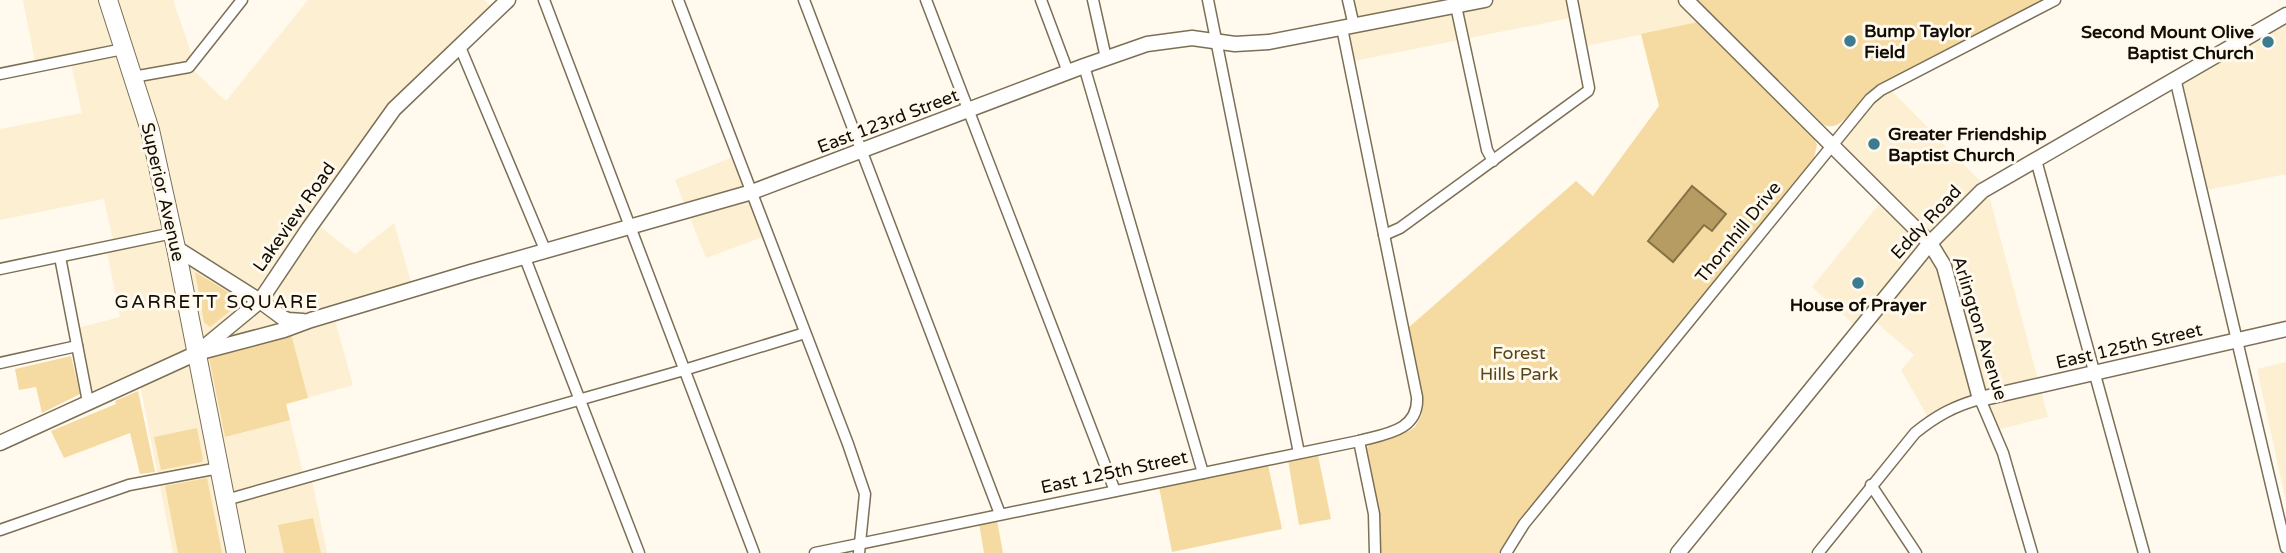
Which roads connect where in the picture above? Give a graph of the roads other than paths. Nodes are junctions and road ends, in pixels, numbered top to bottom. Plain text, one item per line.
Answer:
1 (108, 0) edge
2 (242, 0) edge
3 (508, 0) edge
4 (544, 0) edge
5 (678, 0) edge
6 (804, 0) edge
7 (926, 0) edge
8 (1041, 0) edge
9 (1093, 0) edge
10 (1208, 0) edge
11 (1348, 0) edge
12 (1485, 0) edge
13 (1572, 0) edge
14 (1686, 0) edge
15 (2054, 0) edge
16 (1455, 3) edge
17 (2286, 15) edge
18 (1348, 27) junction
19 (1214, 40) junction
20 (460, 47) junction
21 (123, 49) junction
22 (1106, 58) junction
23 (1084, 66) junction
24 (1069, 72) junction
25 (0, 74) edge
26 (133, 77) junction
27 (2175, 78) junction
28 (968, 111) junction
29 (1831, 145) junction
30 (862, 152) junction
31 (2036, 160) junction
32 (1493, 161) junction
33 (752, 192) junction
34 (631, 227) junction
35 (1384, 234) junction
36 (175, 241) junction
37 (1930, 243) junction
38 (546, 251) junction
39 (60, 257) junction
40 (525, 258) junction
41 (0, 269) edge
42 (260, 301) junction
43 (311, 320) junction
44 (2286, 329) edge
45 (805, 333) junction
46 (2238, 340) junction
47 (77, 346) junction
48 (197, 353) junction
49 (0, 363) edge
50 (684, 370) junction
51 (2095, 374) junction
52 (580, 399) junction
53 (1980, 399) junction
54 (88, 402) junction
55 (1359, 440) junction
56 (0, 443) edge
57 (1299, 453) junction
58 (219, 468) junction
59 (1203, 473) junction
60 (1871, 485) junction
61 (1115, 491) junction
62 (226, 500) junction
63 (1000, 514) junction
64 (0, 530) edge
65 (860, 548) edge
66 (2286, 548) edge
67 (1684, 550) edge
68 (236, 553) edge
69 (639, 553) edge
70 (754, 553) edge
71 (815, 553) edge
72 (1375, 553) edge
73 (1506, 553) edge
74 (1818, 553) edge
75 (1916, 553) edge
76 (2032, 553) edge
77 (2144, 553) edge

1 - 21 main road, Superior Avenue
2 - 26 street
3 - 20 street, Lakeview Road
4 - 34 street
5 - 33 street
6 - 30 street
7 - 28 street
8 - 24 street
9 - 22 street
10 - 19 street
11 - 18 street
12 - 16 street, East 123rd Street
13 - 32 street
14 - 29 street, Arlington Avenue
15 - 29 street, Thornhill Drive
16 - 18 street, East 123rd Street
16 - 32 street
17 - 27 street, Eddy Road
18 - 19 street, East 123rd Street
18 - 35 street
19 - 22 street, East 123rd Street
19 - 57 street
20 - 38 street
20 - 42 street, Lakeview Road
21 - 25 street
21 - 26 main road, Superior Avenue
22 - 23 street, East 123rd Street
23 - 24 street, East 123rd Street
23 - 59 street
24 - 28 street, East 123rd Street
26 - 36 main road, Superior Avenue
27 - 31 street, Eddy Road
27 - 46 street
28 - 30 street, East 123rd Street
28 - 61 street
29 - 37 street, Arlington Avenue
29 - 73 street, Thornhill Drive
30 - 33 street, East 123rd Street
30 - 63 street
31 - 37 street, Eddy Road
31 - 51 street
32 - 35 street
33 - 34 street, East 123rd Street
33 - 45 street
34 - 38 street, East 123rd Street
34 - 50 street
35 - 55 street, East 125th Street
36 - 39 street
36 - 42 street
36 - 48 main road, Superior Avenue
37 - 53 street, Arlington Avenue
37 - 67 street, Eddy Road
38 - 40 street, East 123rd Street
39 - 41 street
39 - 47 street
40 - 43 street, East 123rd Street
40 - 52 street
42 - 43 street
42 - 48 street, Lakeview Road
43 - 48 street, East 123rd Street
44 - 46 street, East 125th Street
45 - 50 street
45 - 65 street
46 - 51 street, East 125th Street
46 - 66 street
47 - 49 street
47 - 54 street
48 - 54 street, Lakeview Road
48 - 58 main road, Superior Avenue
50 - 52 street
50 - 70 street
51 - 53 street, East 125th Street
51 - 77 street
52 - 62 street
52 - 69 street
53 - 60 street
53 - 76 street, Arlington Avenue
54 - 56 street, Lakeview Road
55 - 57 street, East 125th Street
55 - 72 street
57 - 59 street, East 125th Street
58 - 62 main road, Superior Avenue
58 - 64 street
59 - 61 street, East 125th Street
60 - 74 street
60 - 75 street
61 - 63 street, East 125th Street
62 - 68 main road, Superior Avenue
63 - 65 street, East 125th Street
65 - 71 street, East 125th Street

